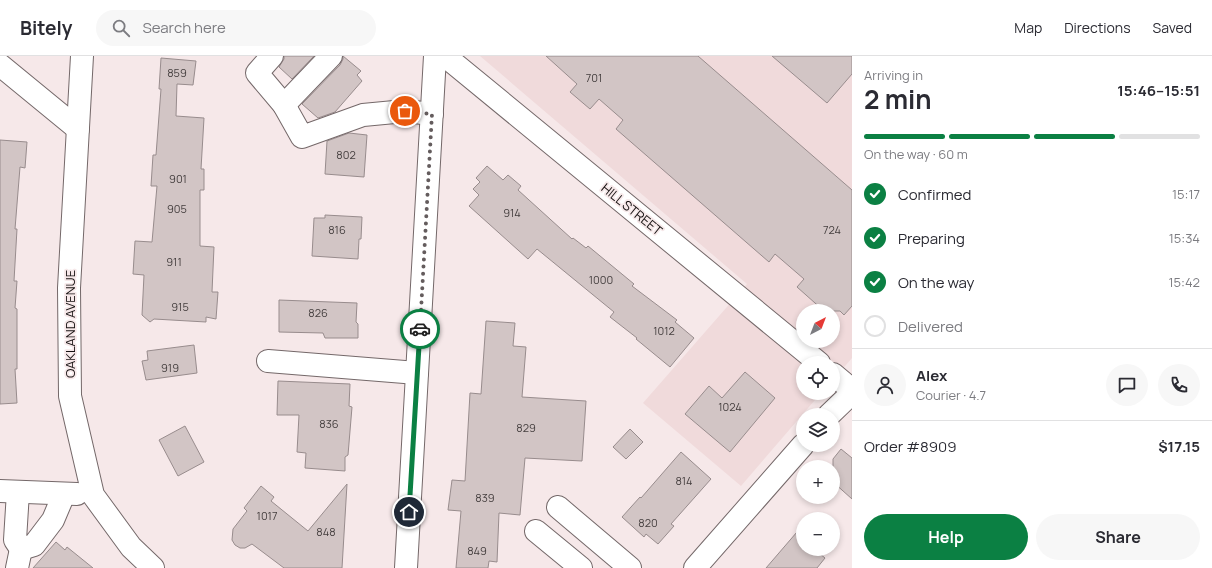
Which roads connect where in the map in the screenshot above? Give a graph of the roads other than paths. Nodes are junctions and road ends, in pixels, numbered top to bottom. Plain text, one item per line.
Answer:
1 (82, 56) edge
2 (272, 56) edge
3 (331, 56) edge
4 (435, 56) edge
5 (445, 56) edge
6 (0, 65) edge
7 (284, 105) junction
8 (432, 114) junction
9 (78, 129) junction
10 (810, 356) edge
11 (268, 361) dead end
12 (418, 373) junction
13 (840, 380) edge
14 (852, 390) edge
15 (852, 393) edge
16 (836, 408) edge
17 (796, 452) edge
18 (9, 491) edge
19 (64, 494) junction
20 (93, 495) junction
21 (558, 507) dead end
22 (536, 531) dead end
23 (19, 559) edge
24 (153, 568) edge
25 (406, 568) edge
26 (581, 568) edge
27 (630, 568) edge
28 (695, 568) edge

1 - 9 street, OAKLAND AVENUE
2 - 7 street
3 - 7 street
4 - 8 street
5 - 10 street, HILL STREET
6 - 9 street
7 - 8 street
8 - 12 street
9 - 20 street, OAKLAND AVENUE
11 - 12 street
12 - 25 street
13 - 14 street
15 - 16 street
17 - 28 street
18 - 19 street
18 - 23 street
19 - 20 street
19 - 23 street
20 - 24 street, OAKLAND AVENUE
21 - 27 street
22 - 26 street

